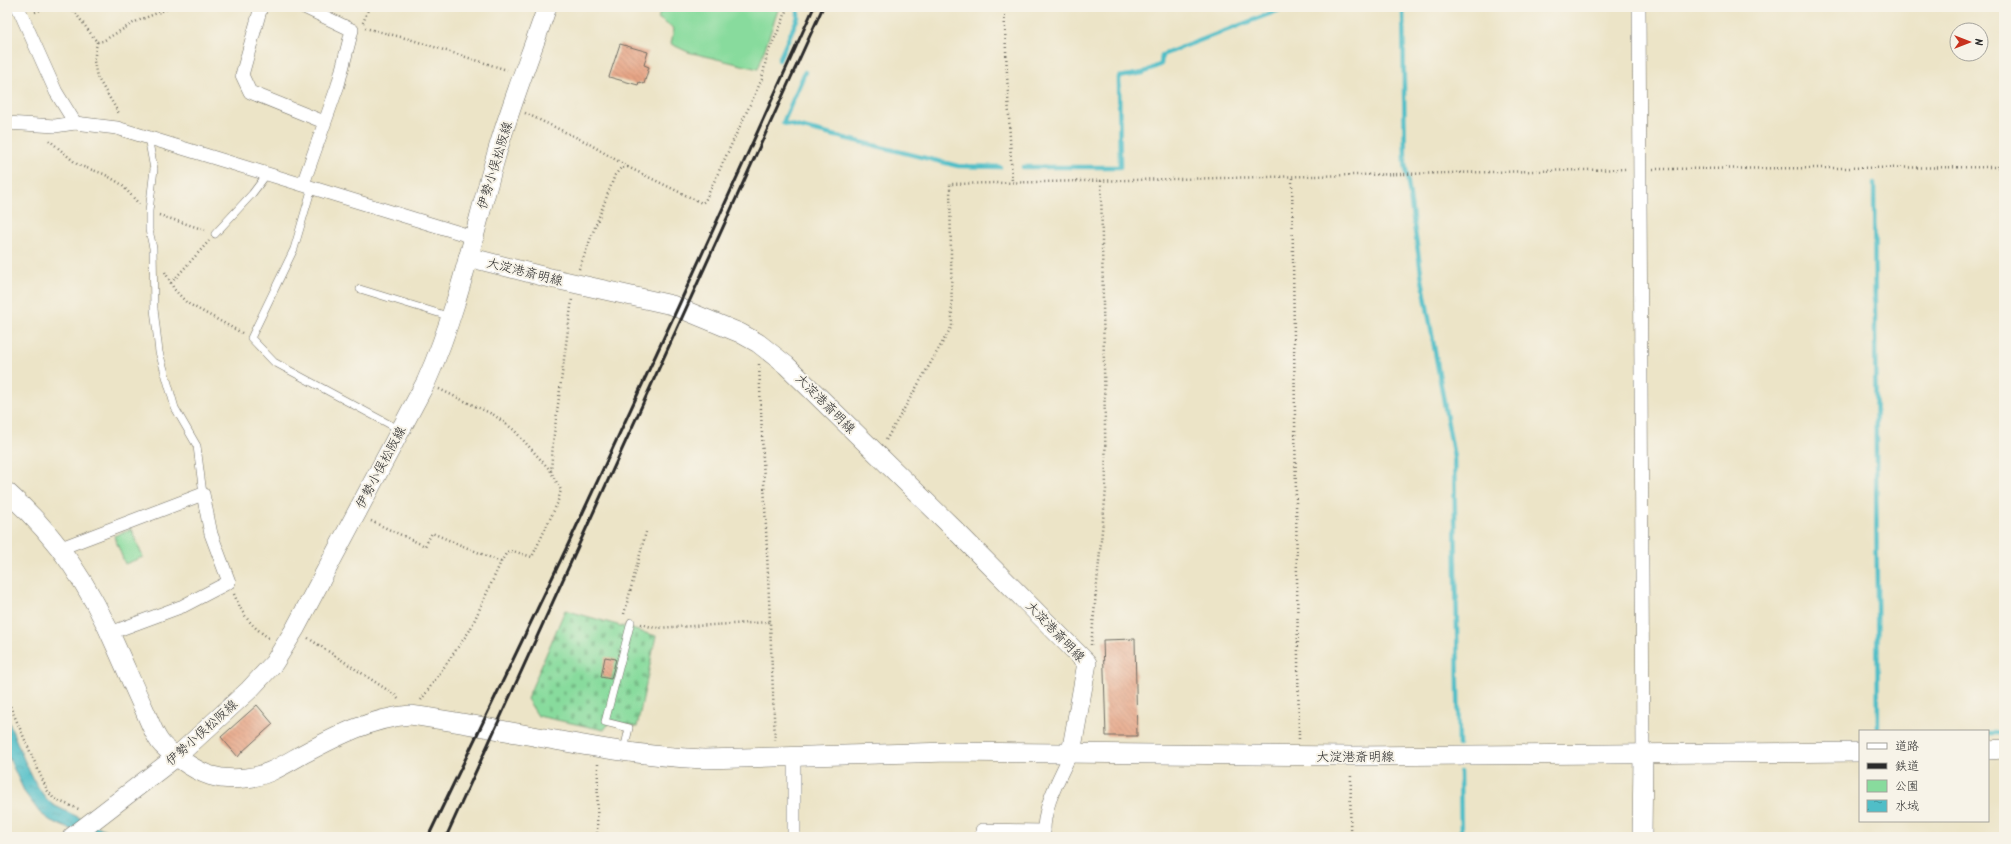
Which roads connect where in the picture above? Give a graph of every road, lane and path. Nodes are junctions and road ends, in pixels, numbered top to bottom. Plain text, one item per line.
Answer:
1 (18, 7) edge
2 (71, 7) edge
3 (172, 7) edge
4 (261, 7) edge
5 (304, 7) edge
6 (369, 7) edge
7 (547, 7) edge
8 (782, 7) edge
9 (1004, 7) edge
10 (1639, 7) edge
11 (787, 8) edge
12 (97, 42) junction
13 (523, 76) junction
14 (511, 108) junction
15 (324, 122) junction
16 (7, 123) edge
17 (75, 123) junction
18 (34, 124) junction
19 (129, 132) junction
20 (148, 137) junction
21 (628, 167) junction
22 (2004, 167) edge
23 (1640, 169) junction
24 (267, 174) junction
25 (1292, 178) junction
26 (1101, 180) junction
27 (1012, 182) junction
28 (308, 186) junction
29 (149, 213) junction
30 (216, 234) junction
31 (473, 237) junction
32 (153, 248) junction
33 (468, 257) junction
34 (171, 283) junction
35 (574, 283) junction
36 (360, 289) dead end
37 (451, 317) junction
38 (251, 338) junction
39 (758, 343) junction
40 (426, 382) junction
41 (400, 430) junction
42 (877, 454) junction
43 (552, 472) junction
44 (7, 492) edge
45 (203, 494) junction
46 (355, 514) junction
47 (646, 532) dead end
48 (61, 548) junction
49 (501, 562) junction
50 (229, 582) junction
51 (631, 622) junction
52 (770, 622) junction
53 (295, 629) junction
54 (110, 633) junction
55 (284, 648) junction
56 (1087, 663) junction
57 (7, 699) edge
58 (410, 715) junction
59 (598, 748) junction
60 (2004, 749) edge
61 (1989, 750) edge
62 (624, 752) junction
63 (1859, 752) edge
64 (1071, 753) junction
65 (1643, 754) junction
66 (176, 756) junction
67 (1299, 756) junction
68 (1351, 756) junction
69 (776, 758) junction
70 (794, 758) junction
71 (97, 818) junction
72 (982, 830) dead end
73 (1044, 834) edge
74 (72, 837) edge
75 (597, 837) edge
76 (794, 837) edge
77 (1350, 837) edge
78 (1642, 837) edge

1 - 17 street
2 - 12 path
3 - 12 path
4 - 15 street
5 - 15 street
6 - 13 path
7 - 13 main road, 伊勢小俣松阪線
8 - 11 path
9 - 27 path
10 - 23 street
11 - 21 path
12 - 19 path
13 - 14 main road, 伊勢小俣松阪線
14 - 21 path
14 - 31 main road, 伊勢小俣松阪線
15 - 28 street
16 - 18 street
17 - 18 street
17 - 19 street
18 - 29 path
19 - 20 street
20 - 24 street
20 - 29 lane
21 - 35 path
22 - 23 path
23 - 25 path
23 - 65 street
24 - 28 street
24 - 30 lane
25 - 26 path
25 - 67 path
26 - 27 path
26 - 56 path
27 - 42 path
28 - 31 street
28 - 38 lane
29 - 30 path
29 - 32 lane
30 - 34 path
31 - 33 main road, 伊勢小俣松阪線
32 - 34 path
32 - 45 lane
33 - 35 main road, 大淀港斎明線
33 - 37 main road, 伊勢小俣松阪線
34 - 38 path
35 - 39 main road, 大淀港斎明線
35 - 43 path
36 - 37 lane
37 - 40 main road, 伊勢小俣松阪線
38 - 41 lane
39 - 42 main road, 大淀港斎明線
39 - 52 path
40 - 41 main road, 伊勢小俣松阪線
40 - 43 path
41 - 46 main road, 伊勢小俣松阪線
42 - 56 main road, 大淀港斎明線
43 - 49 path
44 - 48 main road
45 - 48 street
45 - 50 street
46 - 49 path
46 - 53 main road, 伊勢小俣松阪線
47 - 51 path
48 - 54 main road
49 - 58 path
50 - 54 street
50 - 55 path
51 - 52 path
51 - 62 lane
52 - 69 path
53 - 55 main road, 伊勢小俣松阪線
53 - 58 path
54 - 66 main road
55 - 66 main road, 伊勢小俣松阪線
56 - 64 main road, 大淀港斎明線
57 - 71 path
58 - 59 main road
58 - 66 main road
59 - 62 main road
59 - 75 path
60 - 61 main road
62 - 69 main road
63 - 65 main road, 大淀港斎明線
64 - 67 main road, 大淀港斎明線
64 - 70 main road
64 - 73 street
65 - 68 main road, 大淀港斎明線
65 - 78 main road
66 - 71 main road, 伊勢小俣松阪線
67 - 68 main road, 大淀港斎明線
68 - 77 path
69 - 70 main road
70 - 76 street
71 - 74 main road, 伊勢小俣松阪線
72 - 73 street

